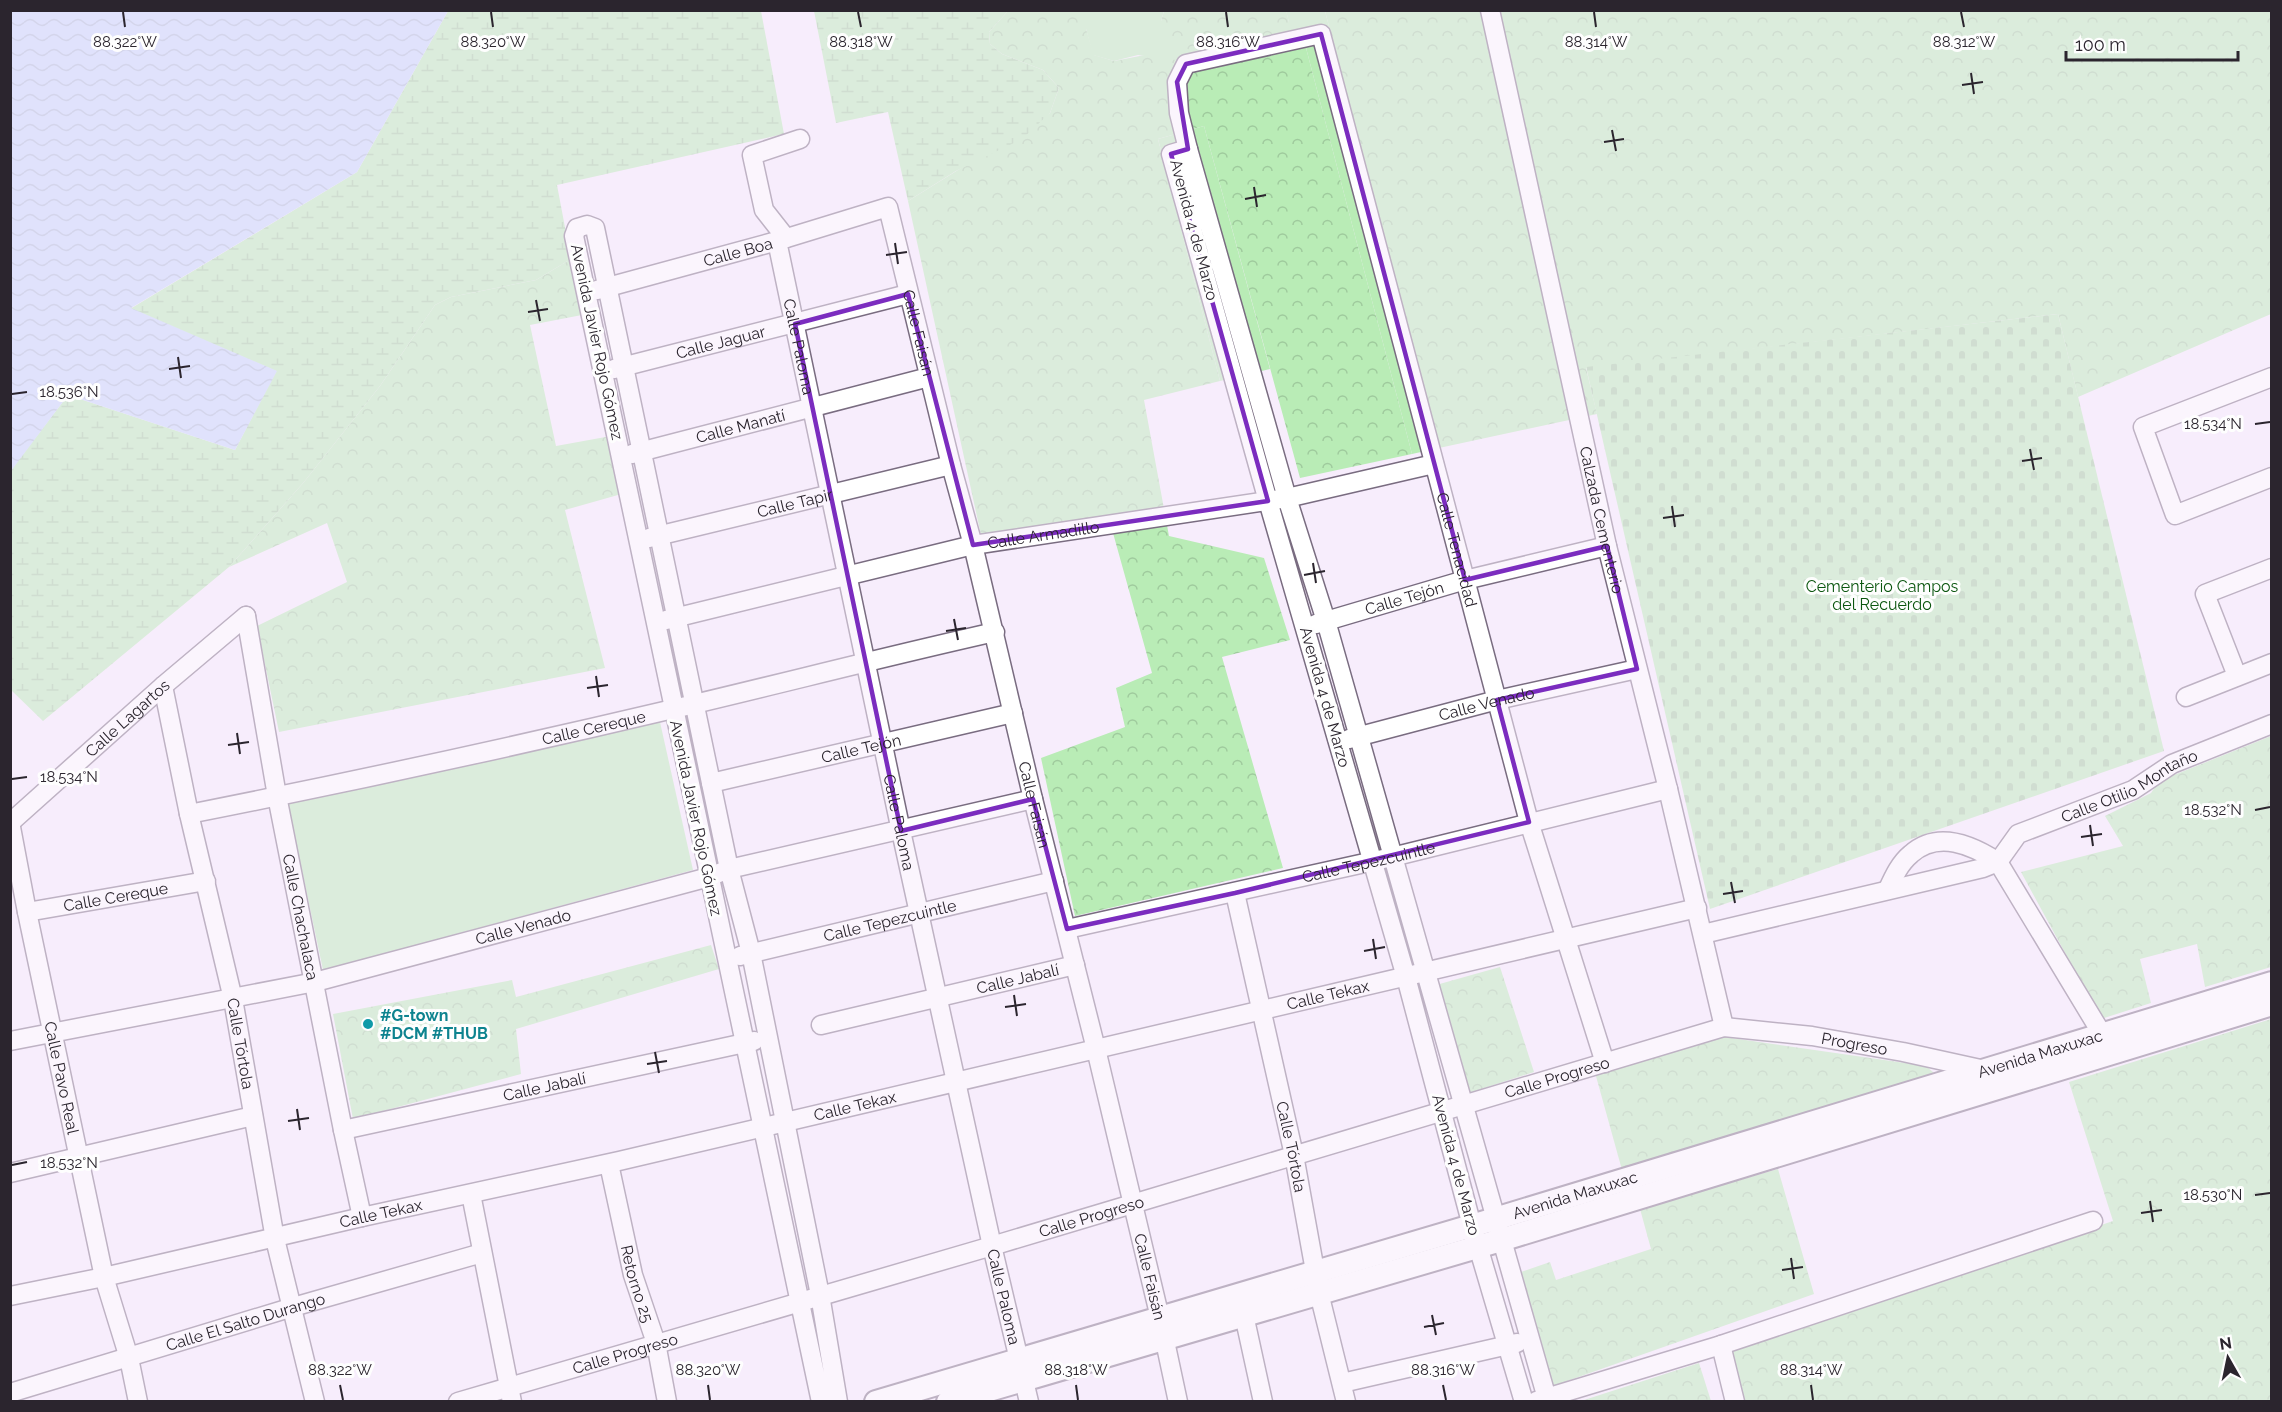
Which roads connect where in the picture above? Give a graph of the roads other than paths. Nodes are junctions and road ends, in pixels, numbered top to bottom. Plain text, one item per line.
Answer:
1 (1490, 10) edge
2 (800, 139) dead end
3 (1188, 149) junction
4 (888, 207) joint
5 (1210, 224) junction
6 (1193, 231) junction
7 (782, 239) junction
8 (607, 287) junction
9 (586, 293) junction
10 (908, 294) junction
11 (1232, 302) junction
12 (1214, 307) junction
13 (795, 324) junction
14 (623, 367) junction
15 (603, 371) junction
16 (929, 377) junction
17 (2271, 377) edge
18 (1255, 384) junction
19 (1238, 391) junction
20 (813, 406) junction
21 (642, 451) junction
22 (621, 457) junction
23 (1434, 464) junction
24 (951, 465) junction
25 (2271, 477) edge
26 (830, 494) junction
27 (1287, 498) junction
28 (1268, 501) junction
29 (660, 535) junction
30 (638, 540) junction
31 (973, 545) junction
32 (1607, 546) junction
33 (2271, 568) edge
34 (846, 574) junction
35 (1465, 580) junction
36 (246, 616) joint
37 (678, 618) junction
38 (1326, 621) junction
39 (655, 623) junction
40 (1306, 627) junction
41 (995, 632) junction
42 (865, 661) junction
43 (2271, 663) edge
44 (1636, 669) junction
45 (2237, 676) junction
46 (163, 686) junction
47 (2186, 697) dead end
48 (1497, 700) junction
49 (695, 703) junction
50 (673, 709) junction
51 (1014, 713) junction
52 (2271, 724) edge
53 (1359, 736) junction
54 (1339, 742) junction
55 (883, 744) junction
56 (711, 783) junction
57 (1668, 789) junction
58 (277, 796) junction
59 (1033, 799) junction
60 (189, 814) junction
61 (11, 822) edge
62 (1529, 822) junction
63 (901, 831) junction
64 (1392, 857) junction
65 (1372, 862) junction
66 (1998, 862) junction
67 (729, 869) junction
68 (709, 877) junction
69 (206, 881) junction
70 (1054, 881) junction
71 (1888, 889) junction
72 (1235, 893) junction
73 (1697, 908) junction
74 (27, 912) junction
75 (921, 915) junction
76 (1067, 928) junction
77 (1703, 934) junction
78 (1565, 937) junction
79 (751, 953) junction
80 (727, 959) junction
81 (1075, 965) junction
82 (1426, 972) junction
83 (1406, 977) junction
84 (315, 982) junction
85 (2271, 982) edge
86 (939, 996) junction
87 (232, 999) junction
88 (2271, 1004) edge
89 (1262, 1011) junction
90 (820, 1025) dead end
91 (1724, 1027) junction
92 (52, 1032) junction
93 (2102, 1034) junction
94 (767, 1039) junction
95 (10, 1041) edge
96 (745, 1042) junction
97 (1096, 1049) junction
98 (1605, 1063) junction
99 (1985, 1070) junction
100 (957, 1082) junction
101 (2015, 1083) junction
102 (1464, 1106) junction
103 (1442, 1112) junction
104 (253, 1116) junction
105 (785, 1123) junction
106 (762, 1128) junction
107 (343, 1130) junction
108 (1294, 1155) junction
109 (78, 1158) junction
110 (609, 1164) junction
111 (10, 1173) edge
112 (471, 1194) junction
113 (1132, 1204) junction
114 (362, 1217) junction
115 (2094, 1221) dead end
116 (1498, 1230) junction
117 (1475, 1236) junction
118 (275, 1239) junction
119 (992, 1246) junction
120 (482, 1253) junction
121 (104, 1277) junction
122 (1317, 1282) junction
123 (820, 1295) junction
124 (10, 1296) edge
125 (801, 1300) junction
126 (293, 1307) junction
127 (1244, 1315) junction
128 (1162, 1328) junction
129 (1530, 1340) junction
130 (656, 1343) junction
131 (1507, 1345) junction
132 (1721, 1345) junction
133 (129, 1358) junction
134 (1021, 1369) junction
135 (1342, 1383) junction
136 (10, 1393) edge
137 (510, 1394) edge
138 (884, 1400) edge
139 (138, 1401) edge
140 (315, 1401) edge
141 (458, 1401) edge
142 (667, 1401) edge
143 (821, 1401) edge
144 (838, 1401) edge
145 (948, 1401) edge
146 (1029, 1401) edge
147 (1178, 1401) edge
148 (1263, 1401) edge
149 (1346, 1401) edge
150 (1524, 1401) edge
151 (1544, 1401) edge
152 (1735, 1401) edge

1 - 32 street, Calzada Cementerio
2 - 7 street
3 - 5 street, Avenida 4 de Marzo
3 - 6 street, Avenida 4 de Marzo
3 - 23 street, Calle Tenacidad
4 - 7 street, Calle Boa
4 - 10 street, Calle Faisán
5 - 6 street
5 - 11 street, Avenida 4 de Marzo
6 - 12 street, Avenida 4 de Marzo
7 - 8 street, Calle Boa
7 - 13 street, Calle Paloma
8 - 9 street, Calle Boa
8 - 9 street, Avenida Javier Rojo Gómez
8 - 14 street, Avenida Javier Rojo Gómez
9 - 15 street, Avenida Javier Rojo Gómez
10 - 13 street, Calle Jaguar
10 - 16 street, Calle Faisán
11 - 12 street
11 - 18 street, Avenida 4 de Marzo
12 - 19 street, Avenida 4 de Marzo
13 - 14 street, Calle Jaguar
13 - 20 street, Calle Paloma
14 - 15 street, Calle Jaguar
14 - 21 street, Avenida Javier Rojo Gómez
15 - 22 street, Avenida Javier Rojo Gómez
16 - 20 street, Calle Manatí
16 - 24 street, Calle Faisán
17 - 25 street
18 - 19 street
18 - 27 street, Avenida 4 de Marzo
19 - 28 street, Avenida 4 de Marzo
20 - 21 street, Calle Manatí
20 - 26 street, Calle Paloma
21 - 22 street, Calle Manatí
21 - 29 street, Avenida Javier Rojo Gómez
22 - 30 street, Avenida Javier Rojo Gómez
23 - 27 street, Calle Armadillo
23 - 35 street, Calle Tenacidad
24 - 26 street, Calle Tapir
24 - 31 street, Calle Faisán
26 - 29 street, Calle Tapir
26 - 34 street, Calle Paloma
27 - 28 street, Calle Armadillo
27 - 38 street, Avenida 4 de Marzo
28 - 31 street, Calle Armadillo
28 - 40 street, Avenida 4 de Marzo
29 - 30 street, Calle Tapir
29 - 37 street, Avenida Javier Rojo Gómez
30 - 39 street, Avenida Javier Rojo Gómez
31 - 34 street, Calle Armadillo
31 - 41 street, Calle Faisán
32 - 35 street, Calle Tejón
32 - 44 street, Calzada Cementerio
33 - 45 street
34 - 37 street, Calle Armadillo
34 - 42 street, Calle Paloma
35 - 38 street, Calle Tejón
35 - 48 street, Calle Tenacidad
36 - 46 street, Calle Lagartos
36 - 58 street, Calle Chachalaca
37 - 39 street, Calle Armadillo
37 - 49 street, Avenida Javier Rojo Gómez
38 - 40 street, Calle Tejón
38 - 53 street, Avenida 4 de Marzo
39 - 50 street, Avenida Javier Rojo Gómez
40 - 54 street, Avenida 4 de Marzo
41 - 42 street, Calle Cereque
41 - 51 street, Calle Faisán
42 - 49 street, Calle Cereque
42 - 55 street, Calle Paloma
43 - 45 street
44 - 48 street, Calle Venado
44 - 57 street, Calzada Cementerio
45 - 47 street
46 - 60 street, Calle Tórtola
46 - 61 street, Calle Lagartos
48 - 53 street, Calle Venado
48 - 62 street, Calle Tenacidad
49 - 50 street, Calle Cereque
49 - 56 street, Avenida Javier Rojo Gómez
50 - 58 street, Calle Cereque
50 - 68 street, Avenida Javier Rojo Gómez
51 - 55 street, Calle Tejón
51 - 59 street, Calle Faisán
52 - 66 street, Calle Otilio Montaño
53 - 54 street, Calle Venado
53 - 64 street, Avenida 4 de Marzo
54 - 65 street, Avenida 4 de Marzo
55 - 56 street, Calle Tejón
55 - 63 street, Calle Paloma
56 - 67 street, Avenida Javier Rojo Gómez
57 - 62 street, Calle Tepezcuintle
57 - 73 street, Calzada Cementerio
58 - 60 street, Calle Cereque
58 - 84 street, Calle Chachalaca
59 - 63 street, Calle Venado
59 - 70 street, Calle Faisán
60 - 69 street, Calle Tórtola
61 - 74 street, Calle Pavo Real
62 - 64 street, Calle Tepezcuintle
62 - 78 street, Calle Tenacidad
63 - 67 street, Calle Venado
63 - 75 street, Calle Paloma
64 - 65 street, Calle Tepezcuintle
64 - 82 street, Avenida 4 de Marzo
65 - 72 street, Calle Tepezcuintle
65 - 83 street, Avenida 4 de Marzo
66 - 71 street
66 - 71 street
66 - 93 street
67 - 68 street, Calle Venado
67 - 79 street, Avenida Javier Rojo Gómez
68 - 80 street, Avenida Javier Rojo Gómez
68 - 84 street, Calle Venado
69 - 74 street, Calle Cereque
69 - 87 street, Calle Tórtola
70 - 75 street, Calle Tepezcuintle
70 - 76 street, Calle Faisán
71 - 77 street
72 - 76 street, Calle Tepezcuintle
72 - 89 street, Calle Tórtola
73 - 77 street, Calzada Cementerio
73 - 78 street, Calle Tekax
74 - 92 street, Calle Pavo Real
75 - 79 street, Calle Tepezcuintle
75 - 86 street, Calle Paloma
76 - 81 street, Calle Faisán
77 - 91 street, Calzada Cementerio
78 - 82 street, Calle Tekax
78 - 98 street, Calle Tenacidad
79 - 80 street, Calle Tepezcuintle
79 - 94 street, Avenida Javier Rojo Gómez
80 - 96 street, Avenida Javier Rojo Gómez
81 - 86 street, Calle Jabalí
81 - 97 street, Calle Faisán
82 - 83 street, Calle Tekax
82 - 102 street, Avenida 4 de Marzo
83 - 89 street, Calle Tekax
83 - 103 street, Avenida 4 de Marzo
84 - 87 street, Calle Venado
84 - 107 street, Calle Chachalaca
85 - 93 main road, Avenida Maxuxac
86 - 90 street, Calle Jabalí
86 - 100 street, Calle Paloma
87 - 92 street, Calle Venado
87 - 104 street, Calle Tórtola
88 - 101 main road, Avenida Maxuxac
89 - 97 street, Calle Tekax
89 - 108 street, Calle Tórtola
91 - 98 street, Calle Progreso
91 - 99 street, Progreso
92 - 95 street, Calle Venado
92 - 109 street, Calle Pavo Real
93 - 99 main road, Avenida Maxuxac
94 - 96 street, Calle Jabalí
94 - 105 street, Avenida Javier Rojo Gómez
96 - 106 street, Avenida Javier Rojo Gómez
96 - 107 street, Calle Jabalí
97 - 100 street, Calle Tekax
97 - 113 street, Calle Faisán
98 - 102 street, Calle Progreso
99 - 101 street, Progreso
99 - 116 main road, Avenida Maxuxac
100 - 105 street, Calle Tekax
100 - 119 street, Calle Paloma
101 - 116 main road, Avenida Maxuxac
102 - 103 street, Calle Progreso
102 - 116 street, Avenida 4 de Marzo
103 - 108 street, Calle Progreso
103 - 117 street, Avenida 4 de Marzo
104 - 109 street
104 - 118 street, Calle Tórtola
105 - 106 street, Calle Tekax
105 - 123 street, Avenida Javier Rojo Gómez
106 - 110 street, Calle Tekax
106 - 125 street, Avenida Javier Rojo Gómez
107 - 114 street, Calle Chachalaca
108 - 113 street, Calle Progreso
108 - 122 street, Calle Tórtola
109 - 111 street
109 - 121 street, Calle Pavo Real
110 - 112 street, Calle Tekax
110 - 130 street, Retorno 25
112 - 114 street, Calle Tekax
112 - 120 street
113 - 119 street, Calle Progreso
113 - 128 street, Calle Faisán
114 - 118 street, Calle Tekax
115 - 132 street
116 - 117 main road, Avenida Maxuxac
116 - 129 street, Avenida 4 de Marzo
117 - 122 main road, Avenida Maxuxac
117 - 131 street, Avenida 4 de Marzo
118 - 121 street, Calle Tekax
118 - 126 street, Calle Tórtola
119 - 123 street, Calle Progreso
119 - 134 street, Calle Paloma
120 - 126 street, Calle El Salto Durango
120 - 137 street
121 - 124 street, Calle Tekax
121 - 133 street, Calle Pavo Real
122 - 127 main road, Avenida Maxuxac
122 - 128 main road, Avenida Maxuxac
122 - 135 street, Calle Tórtola
123 - 125 street, Calle Progreso
123 - 144 street, Avenida Javier Rojo Gómez
125 - 130 street, Calle Progreso
125 - 143 street, Avenida Javier Rojo Gómez
126 - 133 street, Calle El Salto Durango
126 - 140 street, Calle Tórtola
127 - 128 main road, Avenida Maxuxac
127 - 148 street
128 - 134 main road, Avenida Maxuxac
128 - 147 street, Calle Faisán
129 - 131 street
129 - 151 street, Avenida 4 de Marzo
130 - 137 street, Calle Progreso
130 - 142 street, Retorno 25
131 - 135 street
131 - 150 street, Avenida 4 de Marzo
132 - 151 street
132 - 152 street
133 - 136 street, Calle El Salto Durango
133 - 139 street, Calle Pavo Real
134 - 138 main road, Avenida Maxuxac
134 - 145 main road, Avenida Maxuxac
134 - 146 street, Calle Paloma
135 - 149 street, Calle Tórtola
137 - 141 street, Calle Progreso

